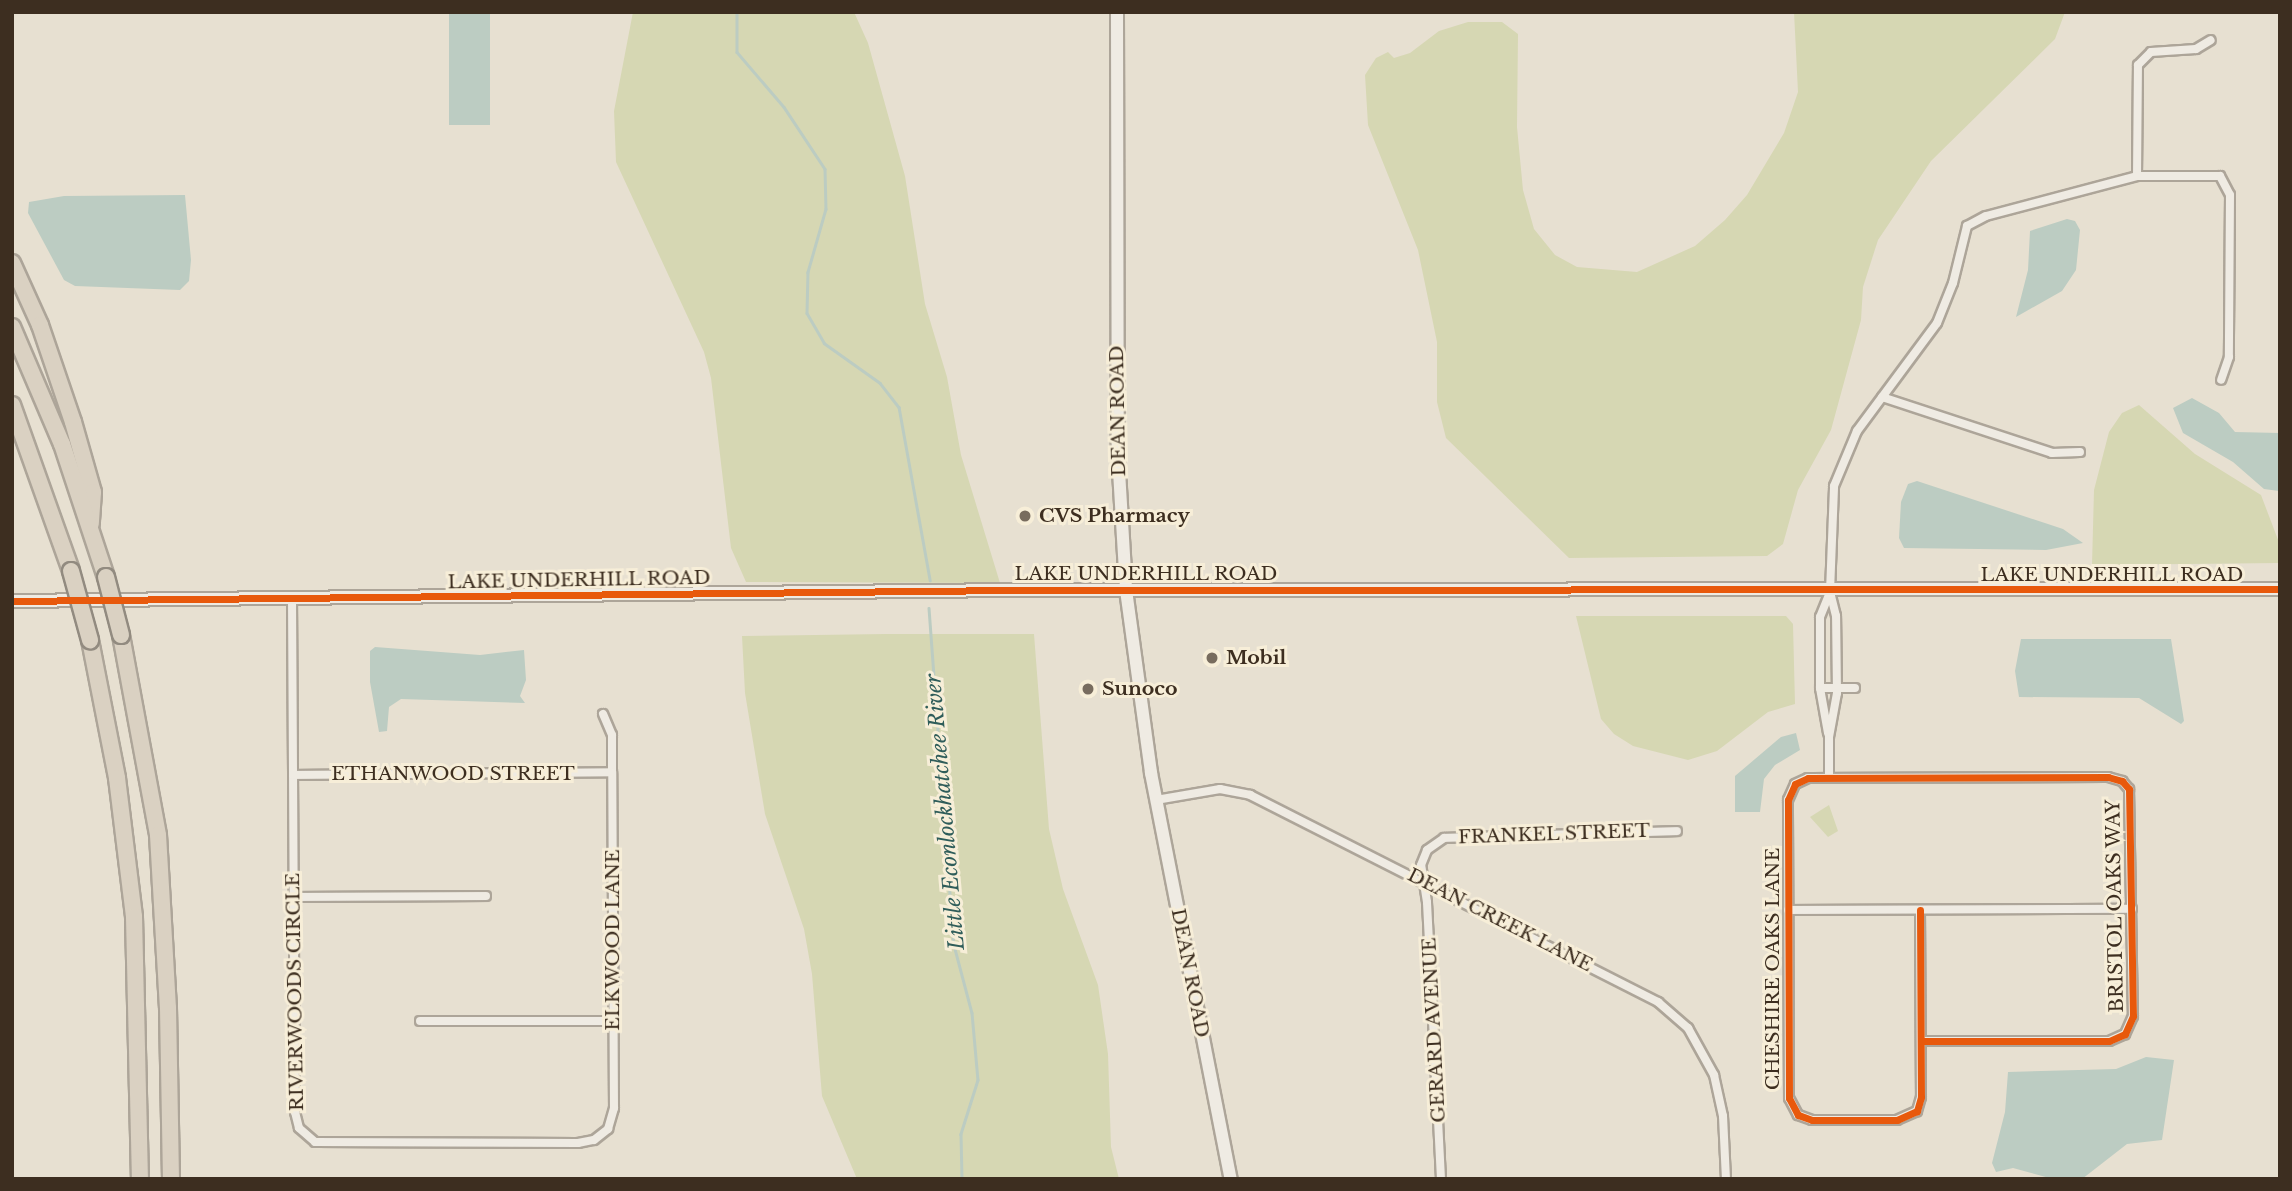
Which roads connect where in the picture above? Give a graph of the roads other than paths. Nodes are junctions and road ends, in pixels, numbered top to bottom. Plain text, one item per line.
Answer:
1 (1117, 12) edge
2 (2211, 40) dead end
3 (2137, 176) junction
4 (12, 263) edge
5 (12, 327) edge
6 (2221, 380) dead end
7 (1882, 397) junction
8 (12, 405) edge
9 (2080, 452) dead end
10 (91, 524) junction
11 (2280, 589) edge
12 (1126, 590) junction
13 (1830, 592) junction
14 (292, 598) junction
15 (12, 601) edge
16 (1820, 688) junction
17 (1837, 688) junction
18 (1855, 688) dead end
19 (603, 714) dead end
20 (1829, 737) junction
21 (612, 772) junction
22 (293, 775) junction
23 (1829, 778) junction
24 (1156, 800) junction
25 (1677, 831) dead end
26 (1423, 882) junction
27 (486, 896) dead end
28 (294, 897) junction
29 (2132, 909) junction
30 (1788, 910) junction
31 (1920, 910) junction
32 (420, 1021) dead end
33 (614, 1021) junction
34 (1921, 1041) junction
35 (614, 1108) joint
36 (140, 1179) edge
37 (171, 1179) edge
38 (1231, 1179) edge
39 (1441, 1179) edge
40 (1726, 1179) edge

1 - 12 street, DEAN ROAD
2 - 3 street
3 - 6 street
3 - 7 street
4 - 10 highway
5 - 10 highway
7 - 9 street
7 - 13 street
8 - 36 highway, bridge
10 - 37 highway, bridge
11 - 13 street, LAKE UNDERHILL ROAD
12 - 13 street, LAKE UNDERHILL ROAD
12 - 14 street, LAKE UNDERHILL ROAD
12 - 24 street, DEAN ROAD
13 - 16 street
13 - 17 street
14 - 15 street, LAKE UNDERHILL ROAD
14 - 22 street, RIVERWOODS CIRCLE
16 - 17 street
16 - 20 street
17 - 18 street
17 - 20 street
19 - 21 street, ELKWOOD LANE
20 - 23 street
21 - 22 street, ETHANWOOD STREET
21 - 33 street, ELKWOOD LANE
22 - 28 street, RIVERWOODS CIRCLE
23 - 29 street, BRISTOL OAKS WAY
23 - 30 street, CHESHIRE OAKS LANE
24 - 26 street, DEAN CREEK LANE
24 - 38 street, DEAN ROAD
25 - 26 street, FRANKEL STREET
26 - 39 street, GERARD AVENUE
26 - 40 street, DEAN CREEK LANE
27 - 28 street
28 - 35 street, RIVERWOODS CIRCLE
29 - 31 street
29 - 34 street, BRISTOL OAKS WAY
30 - 31 street
30 - 34 street, CHESHIRE OAKS LANE
31 - 34 street, CHESHIRE OAKS LANE
32 - 33 street
33 - 35 street, ELKWOOD LANE

